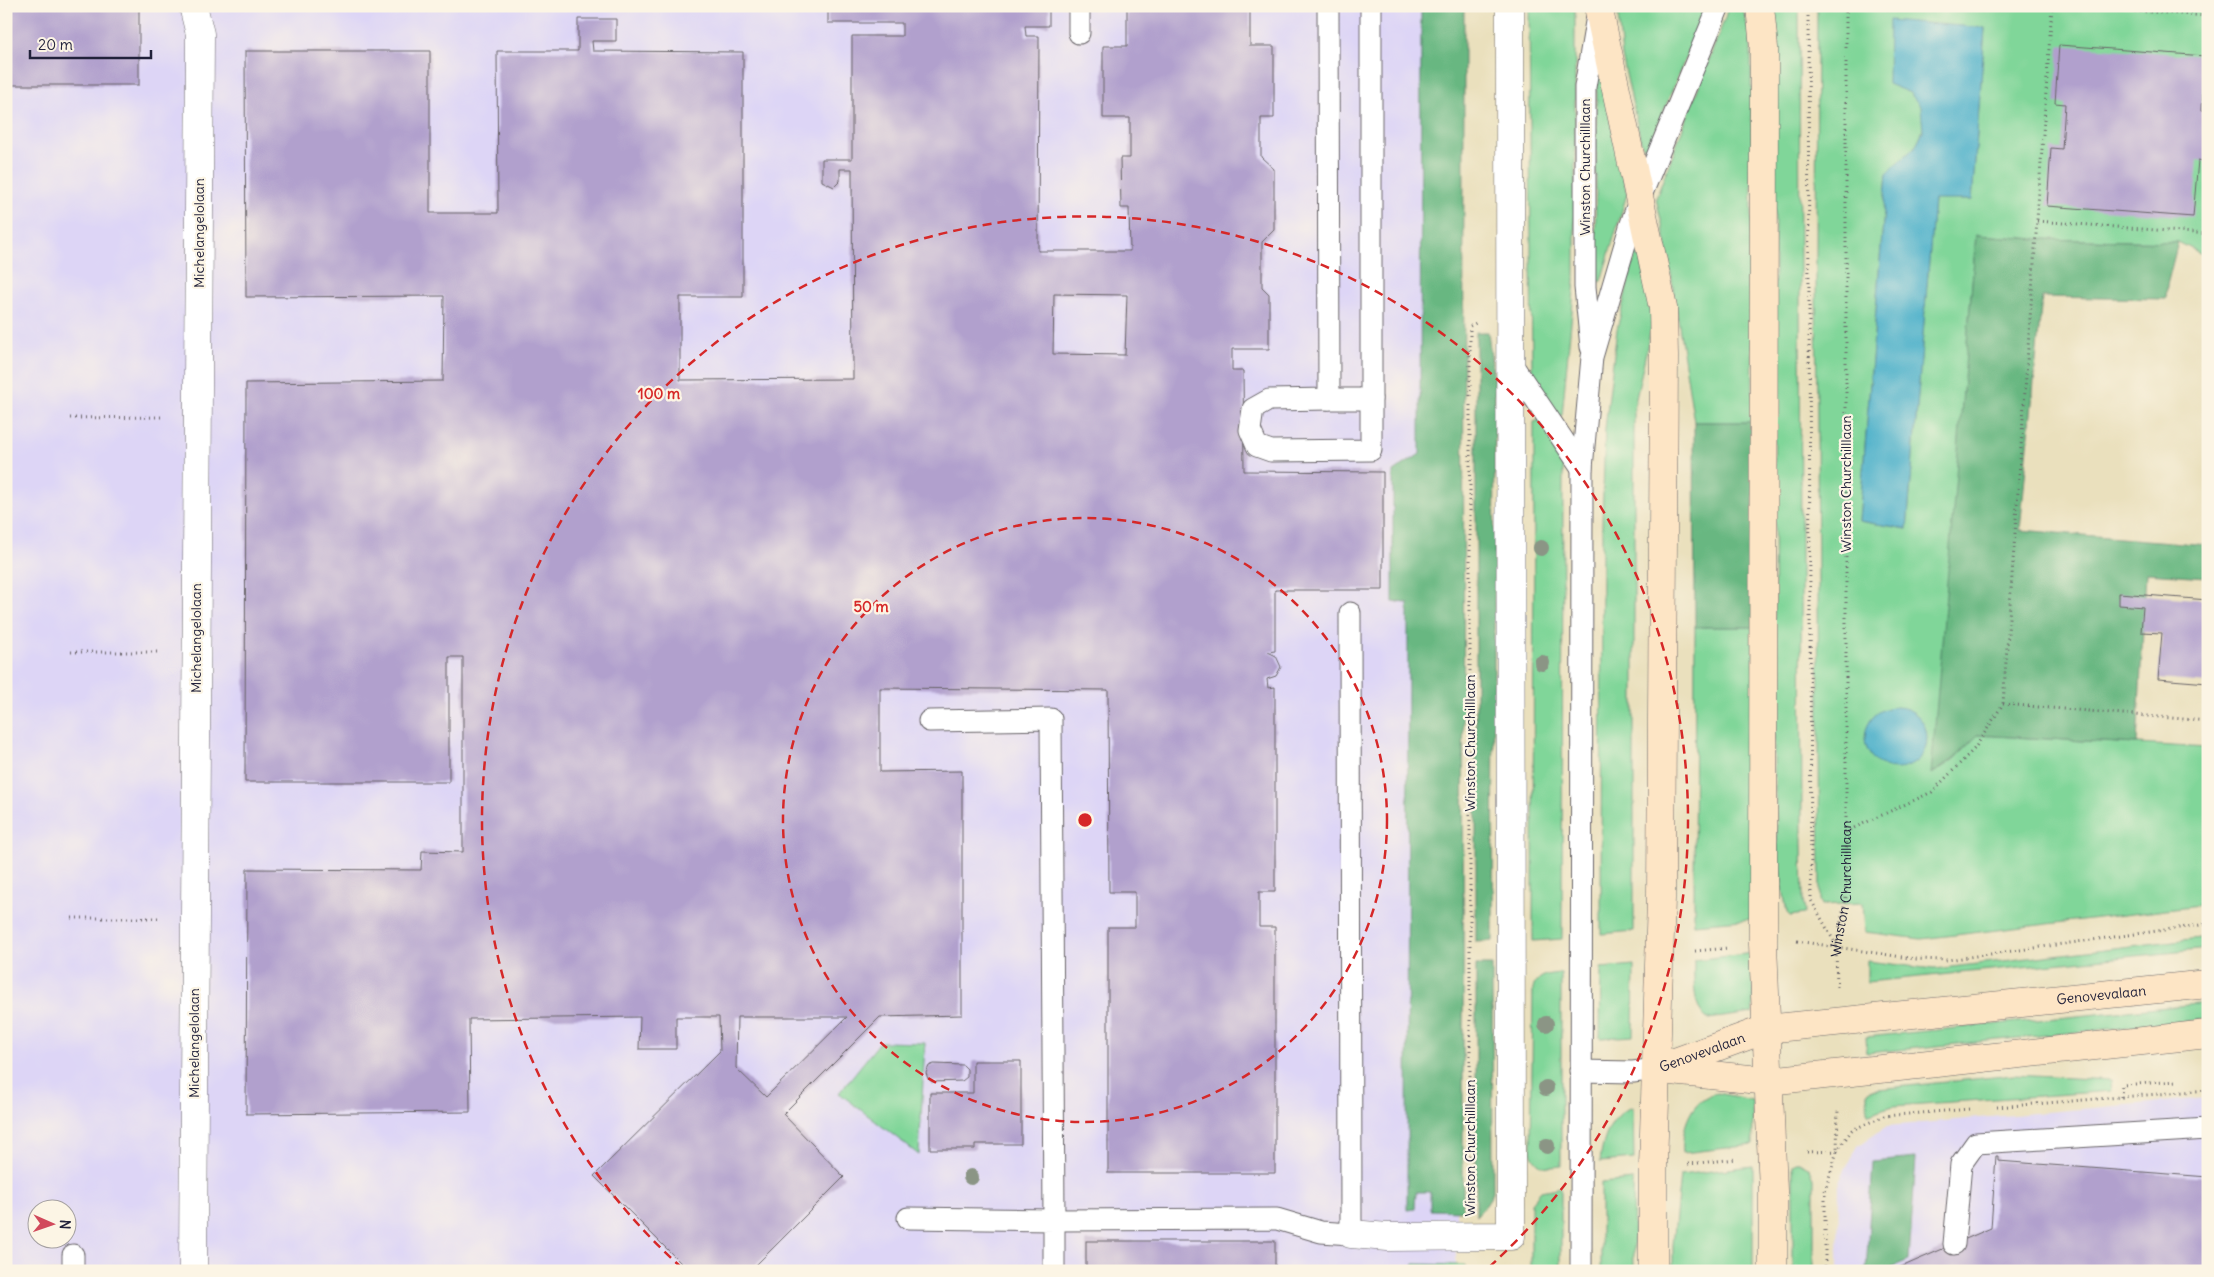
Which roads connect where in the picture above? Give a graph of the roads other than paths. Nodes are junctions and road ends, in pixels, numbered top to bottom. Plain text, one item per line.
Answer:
1 (193, 6) edge
2 (1079, 6) edge
3 (1328, 6) edge
4 (1371, 6) edge
5 (1510, 6) edge
6 (1719, 6) edge
7 (1760, 6) edge
8 (1598, 7) edge
9 (1079, 33) dead end
10 (1640, 198) junction
11 (1592, 357) junction
12 (1512, 363) junction
13 (1329, 399) junction
14 (1371, 399) junction
15 (1582, 468) junction
16 (1350, 613) dead end
17 (929, 721) dead end
18 (2208, 984) edge
19 (1766, 1029) junction
20 (2208, 1034) edge
21 (1656, 1069) junction
22 (1580, 1072) junction
23 (1769, 1081) junction
24 (2208, 1129) edge
25 (908, 1218) dead end
26 (1054, 1220) junction
27 (1351, 1234) junction
28 (1954, 1244) dead end
29 (193, 1271) edge
30 (1054, 1271) edge
31 (1581, 1271) edge
32 (1653, 1271) edge
33 (1773, 1271) edge

1 - 29 street, Michelangelolaan
2 - 9 lane
3 - 13 lane
4 - 14 lane
5 - 12 street
6 - 10 lane, Winston Churchilllaan
7 - 19 main road
8 - 10 main road, Winston Churchilllaan
8 - 11 lane, Winston Churchilllaan
10 - 11 lane, Winston Churchilllaan
10 - 21 main road, Winston Churchilllaan
11 - 15 lane, Winston Churchilllaan
12 - 15 lane
12 - 27 street
13 - 14 lane
13 - 14 lane
15 - 22 lane, Winston Churchilllaan
16 - 27 lane
17 - 26 lane
18 - 19 main road, Genovevalaan
19 - 21 main road, Genovevalaan
19 - 23 main road
20 - 23 main road, Genovevalaan
21 - 22 lane
21 - 23 main road, Genovevalaan
21 - 32 main road, Winston Churchilllaan
22 - 31 lane, Winston Churchilllaan
23 - 33 main road
24 - 28 lane
25 - 26 lane
26 - 27 lane
26 - 30 lane

